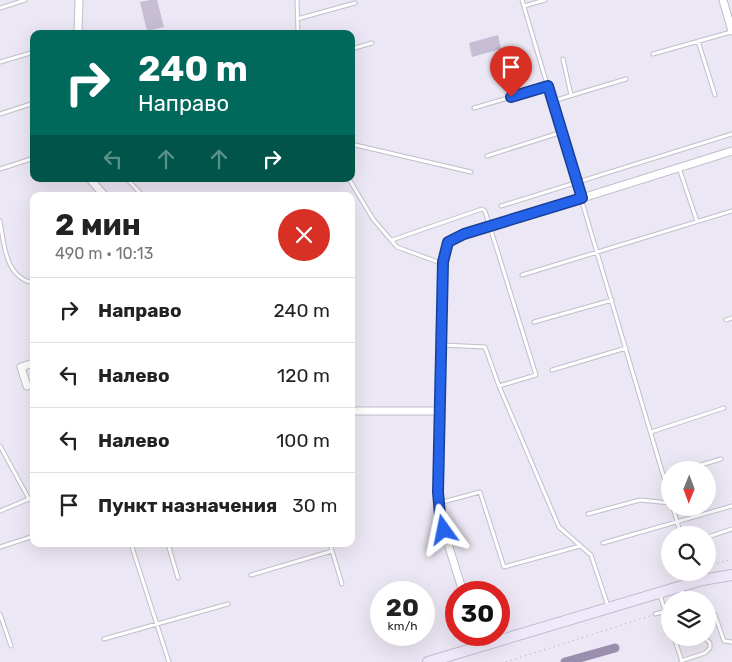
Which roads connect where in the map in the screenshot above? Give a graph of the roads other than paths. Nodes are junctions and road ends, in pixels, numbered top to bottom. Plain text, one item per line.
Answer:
1 (25, 0) edge
2 (79, 0) edge
3 (297, 0) edge
4 (522, 0) edge
5 (546, 0) edge
6 (722, 0) edge
7 (355, 3) dead end
8 (524, 6) junction
9 (0, 8) edge
10 (297, 18) junction
11 (78, 30) edge
12 (298, 30) edge
13 (732, 31) edge
14 (698, 41) junction
15 (372, 43) dead end
16 (355, 48) edge
17 (30, 53) edge
18 (653, 54) dead end
19 (563, 59) dead end
20 (0, 62) edge
21 (626, 79) dead end
22 (548, 86) junction
23 (715, 95) dead end
24 (571, 96) junction
25 (553, 101) junction
26 (30, 104) edge
27 (474, 108) dead end
28 (0, 114) edge
29 (562, 132) junction
30 (732, 134) edge
31 (355, 145) edge
32 (732, 151) edge
33 (487, 156) dead end
34 (30, 159) edge
35 (678, 168) junction
36 (0, 169) edge
37 (471, 172) dead end
38 (577, 181) junction
39 (92, 182) edge
40 (130, 182) edge
41 (351, 182) edge
42 (101, 192) edge
43 (139, 192) edge
44 (582, 198) junction
45 (501, 206) dead end
46 (732, 211) edge
47 (0, 221) edge
48 (697, 221) junction
49 (491, 226) junction
50 (392, 240) junction
51 (598, 252) junction
52 (444, 272) junction
53 (522, 274) dead end
54 (30, 281) edge
55 (612, 300) junction
56 (732, 318) edge
57 (726, 320) dead end
58 (534, 322) dead end
59 (442, 345) junction
60 (626, 348) junction
61 (30, 364) edge
62 (552, 370) dead end
63 (26, 386) dead end
64 (499, 386) junction
65 (724, 408) dead end
66 (355, 411) edge
67 (440, 411) junction
68 (651, 432) junction
69 (0, 446) edge
70 (2, 454) edge
71 (721, 458) dead end
72 (712, 461) edge
73 (661, 466) edge
74 (29, 499) joint
75 (661, 502) edge
76 (439, 503) junction
77 (732, 506) edge
78 (0, 512) edge
79 (588, 514) dead end
80 (675, 516) edge
81 (677, 522) junction
82 (678, 526) edge
83 (732, 529) edge
84 (716, 534) edge
85 (30, 537) edge
86 (603, 543) dead end
87 (580, 546) junction
88 (0, 547) edge
89 (132, 547) edge
90 (169, 547) edge
91 (331, 547) edge
92 (332, 551) junction
93 (732, 568) edge
94 (716, 574) edge
95 (251, 575) dead end
96 (732, 575) edge
97 (178, 578) dead end
98 (716, 578) edge
99 (732, 579) edge
100 (716, 580) edge
101 (460, 581) edge
102 (688, 581) edge
103 (699, 581) edge
104 (342, 584) dead end
105 (686, 585) junction
106 (686, 591) edge
107 (659, 592) junction
108 (661, 598) edge
109 (228, 604) dead end
110 (609, 608) junction
111 (661, 612) edge
112 (0, 614) edge
113 (655, 614) road end
114 (716, 619) edge
115 (157, 624) junction
116 (510, 637) edge
117 (104, 639) dead end
118 (732, 642) edge
119 (11, 646) dead end
120 (480, 646) edge
121 (677, 646) edge
122 (710, 646) edge
123 (169, 662) edge
124 (428, 662) edge
125 (682, 662) edge

1 - 9 lane
2 - 11 street
3 - 10 lane
4 - 8 lane
5 - 8 lane
6 - 13 street
7 - 10 lane
8 - 22 lane
10 - 12 lane
13 - 14 lane
14 - 18 lane
14 - 23 lane
15 - 16 lane
17 - 20 lane
19 - 24 lane
21 - 24 lane
22 - 25 lane
22 - 27 lane
24 - 25 lane
25 - 29 lane
26 - 28 lane
29 - 33 lane
29 - 38 lane
30 - 38 lane
31 - 37 lane
32 - 35 street
34 - 36 lane
35 - 44 street
35 - 48 lane
38 - 44 lane
38 - 45 lane
39 - 42 street
40 - 43 lane
41 - 50 lane
44 - 49 street
44 - 51 lane
46 - 48 lane
47 - 54 lane
48 - 51 lane
49 - 50 lane
49 - 52 street
49 - 64 lane
50 - 52 lane
51 - 53 lane
51 - 55 lane
52 - 59 street
55 - 58 lane
55 - 60 lane
56 - 57 lane
59 - 64 lane
59 - 67 street
60 - 62 lane
60 - 68 lane
61 - 63 street
64 - 87 lane
65 - 68 lane
66 - 67 street
67 - 76 street
68 - 73 lane
69 - 70 lane
70 - 74 lane
71 - 72 lane
74 - 78 lane
75 - 79 lane
76 - 87 lane
76 - 101 street
77 - 81 lane
80 - 81 lane
81 - 82 lane
81 - 86 lane
83 - 84 lane
85 - 88 lane
87 - 110 lane
89 - 115 lane
90 - 97 lane
91 - 92 lane
92 - 95 lane
92 - 104 lane
93 - 94 main road
96 - 98 main road
99 - 100 main road
102 - 105 lane
103 - 105 main road
105 - 106 lane
105 - 107 main road
107 - 108 lane
107 - 110 main road
109 - 115 lane
110 - 116 main road
111 - 113 lane
112 - 119 lane
114 - 118 lane
115 - 117 lane
115 - 123 lane
120 - 124 main road
121 - 125 lane
122 - 125 lane

